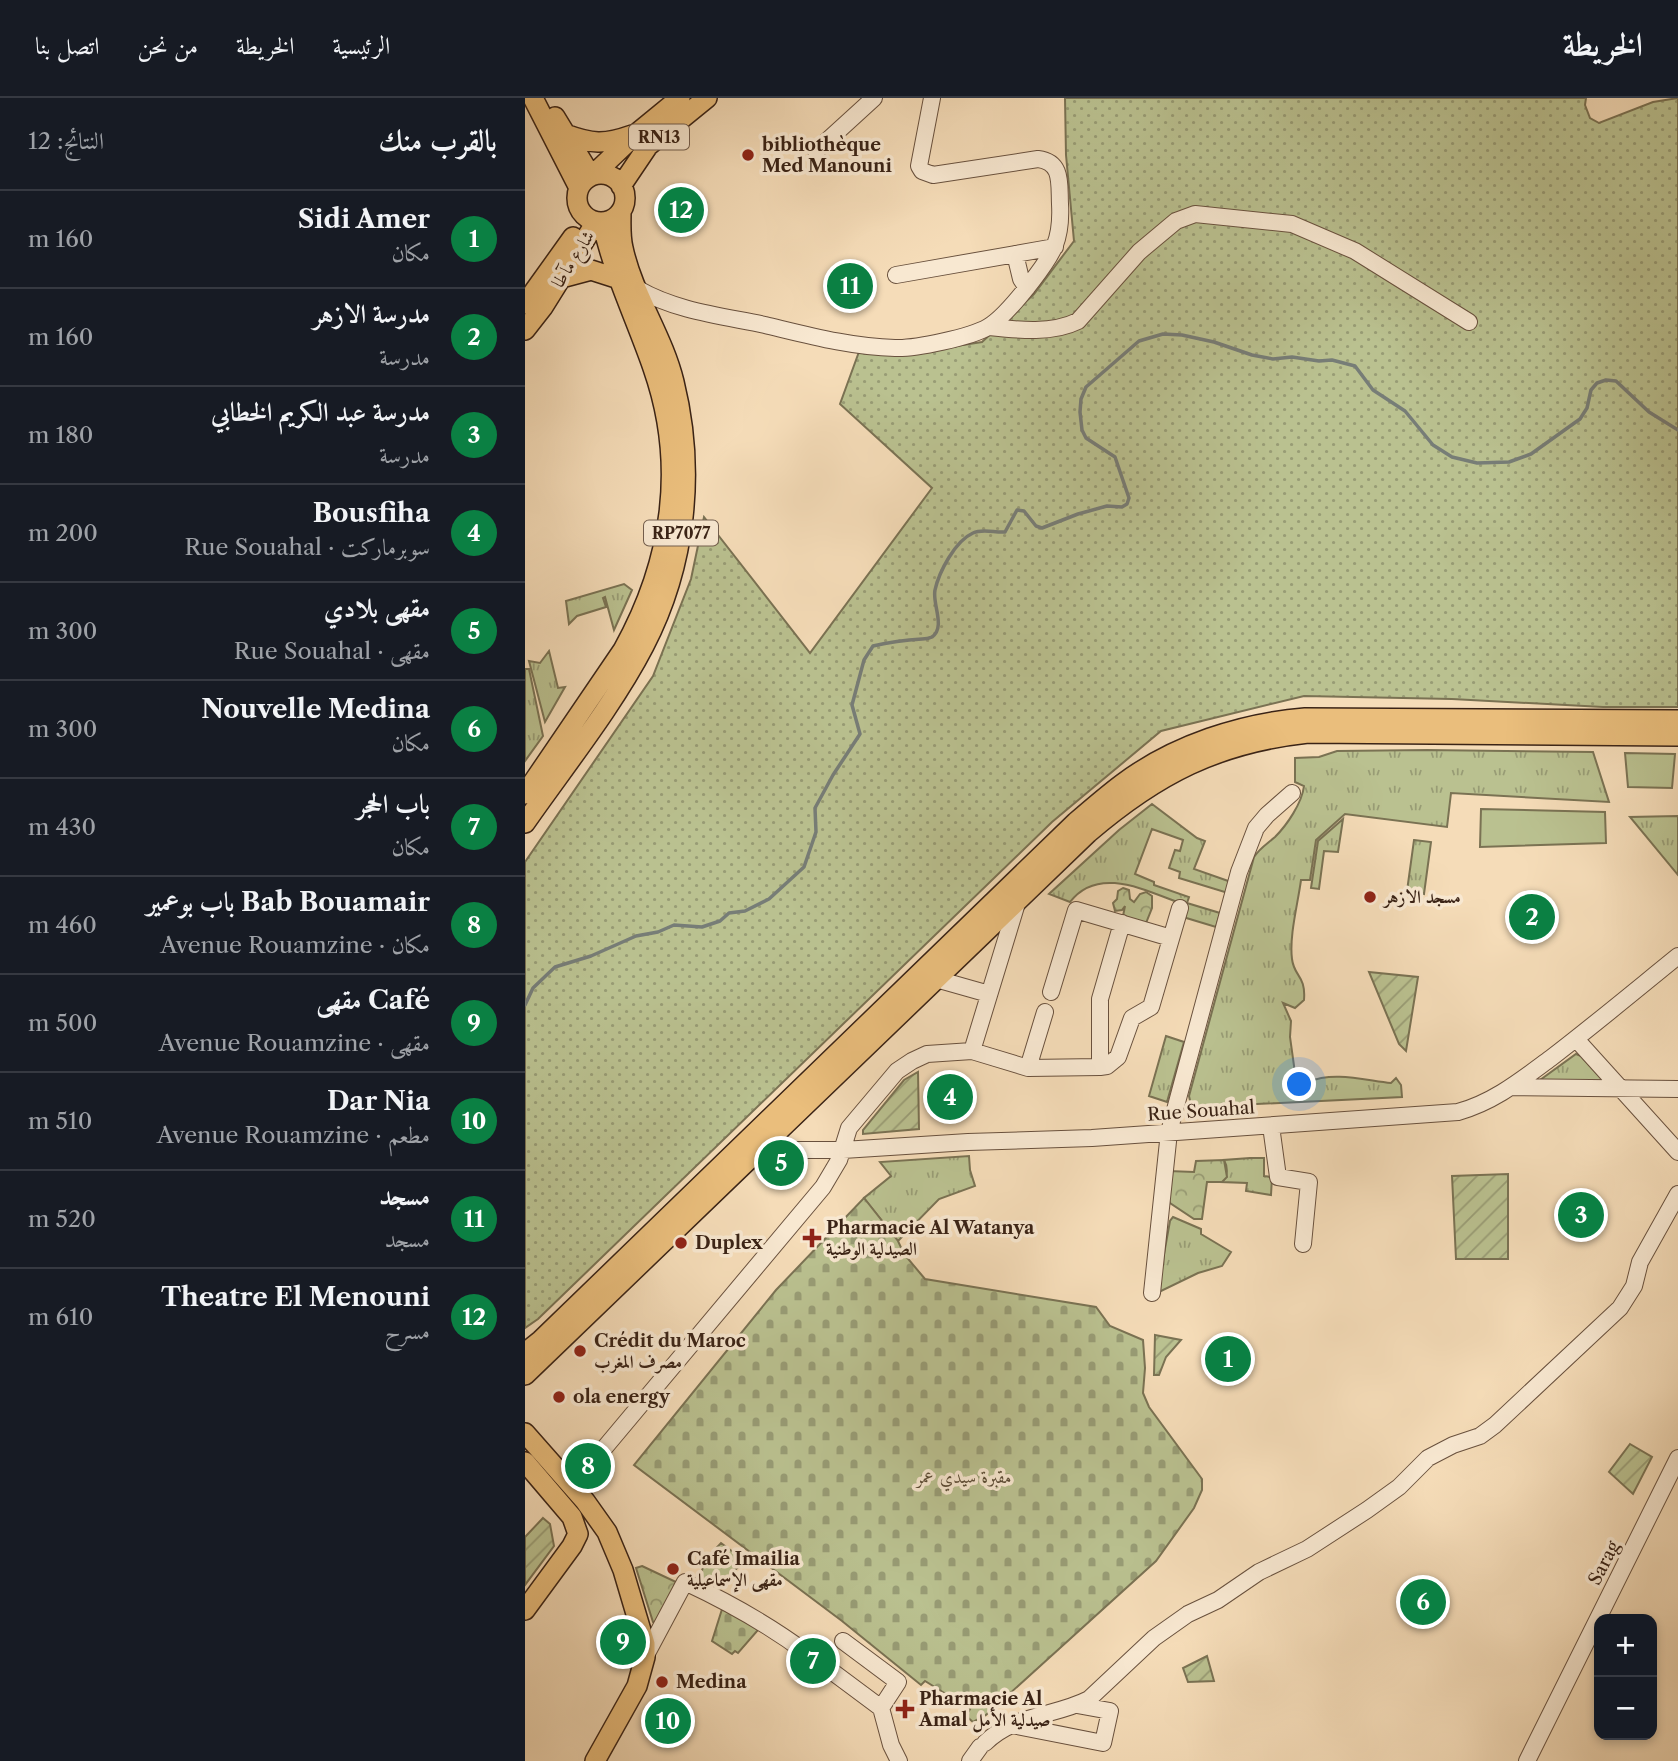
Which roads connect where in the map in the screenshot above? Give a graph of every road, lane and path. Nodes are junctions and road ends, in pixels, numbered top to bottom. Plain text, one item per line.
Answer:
1 (533, 98) edge
2 (545, 98) edge
3 (680, 98) edge
4 (707, 98) edge
5 (874, 98) edge
6 (932, 98) edge
7 (565, 134) junction
8 (636, 134) junction
9 (815, 150) dead end
10 (588, 179) junction
11 (621, 186) junction
12 (621, 211) junction
13 (594, 219) junction
14 (1055, 247) junction
15 (1015, 254) junction
16 (896, 275) dead end
17 (561, 278) junction
18 (619, 279) junction
19 (1027, 288) junction
20 (638, 289) junction
21 (525, 304) edge
22 (679, 307) junction
23 (1469, 322) dead end
24 (990, 327) junction
25 (525, 330) edge
26 (659, 340) junction
27 (1678, 720) edge
28 (1678, 736) edge
29 (1292, 793) dead end
30 (525, 794) edge
31 (525, 823) edge
32 (1018, 900) junction
33 (1180, 908) dead end
34 (1122, 923) junction
35 (1171, 938) junction
36 (1678, 958) edge
37 (936, 979) junction
38 (1051, 992) dead end
39 (989, 994) junction
40 (1045, 1012) dead end
41 (1576, 1038) junction
42 (972, 1051) junction
43 (1028, 1068) junction
44 (1100, 1068) junction
45 (1511, 1087) junction
46 (1621, 1088) junction
47 (1678, 1089) edge
48 (1271, 1125) junction
49 (1169, 1132) junction
50 (758, 1150) junction
51 (843, 1150) junction
52 (1678, 1152) edge
53 (1678, 1194) edge
54 (1303, 1244) dead end
55 (1153, 1293) dead end
56 (533, 1344) edge
57 (525, 1353) edge
58 (525, 1375) edge
59 (525, 1433) edge
60 (1678, 1458) edge
61 (525, 1462) edge
62 (572, 1486) junction
63 (607, 1532) junction
64 (578, 1534) junction
65 (525, 1610) edge
66 (843, 1642) dead end
67 (808, 1654) tunnel mouth
68 (645, 1657) junction
69 (831, 1670) tunnel mouth
70 (1077, 1705) junction
71 (881, 1708) junction
72 (1008, 1724) junction
73 (595, 1761) edge
74 (899, 1761) edge
75 (970, 1761) edge
76 (1527, 1761) edge

1 - 10 main road
2 - 7 main road
3 - 8 main road, RN13
4 - 11 main road, RN13
5 - 9 street
6 - 14 street
7 - 8 main road
7 - 10 main road
8 - 10 main road, RN13
10 - 11 main road
10 - 13 main road
11 - 12 main road
12 - 13 main road
12 - 20 main road, RP7077
13 - 17 main road, شارع مآطا
13 - 18 main road, RP7077
13 - 21 main road
14 - 15 street
14 - 19 street
15 - 16 street
15 - 19 street
17 - 18 main road
17 - 25 main road, شارع مآطا
18 - 30 main road, RP7077
19 - 24 street
20 - 22 street
20 - 26 main road, RP7077
22 - 24 street
22 - 26 street
23 - 24 street
26 - 31 main road, RP7077
27 - 56 main road
28 - 32 main road
29 - 49 street
32 - 37 main road
32 - 39 street
33 - 35 street
34 - 35 street
34 - 38 street
34 - 44 street
35 - 44 street
36 - 41 street, Rue Souahal
37 - 39 street
37 - 50 main road
39 - 42 street
40 - 43 street
41 - 45 street, Rue Souahal
41 - 46 street
42 - 43 street
42 - 51 street
43 - 44 street
45 - 46 street
45 - 48 street, Rue Souahal
46 - 47 street
46 - 52 street
48 - 49 street, Rue Souahal
48 - 54 street
49 - 51 street, Rue Souahal
49 - 55 street
50 - 51 street, Rue Souahal
50 - 58 main road
51 - 62 street
53 - 70 street
56 - 57 main road
59 - 62 main road
60 - 76 street, Sarag
61 - 64 main road
62 - 63 main road
63 - 64 main road
63 - 68 main road
64 - 65 main road
66 - 71 street
67 - 68 street
68 - 73 main road
69 - 71 street
70 - 72 street
70 - 72 street
71 - 74 street
72 - 75 street

